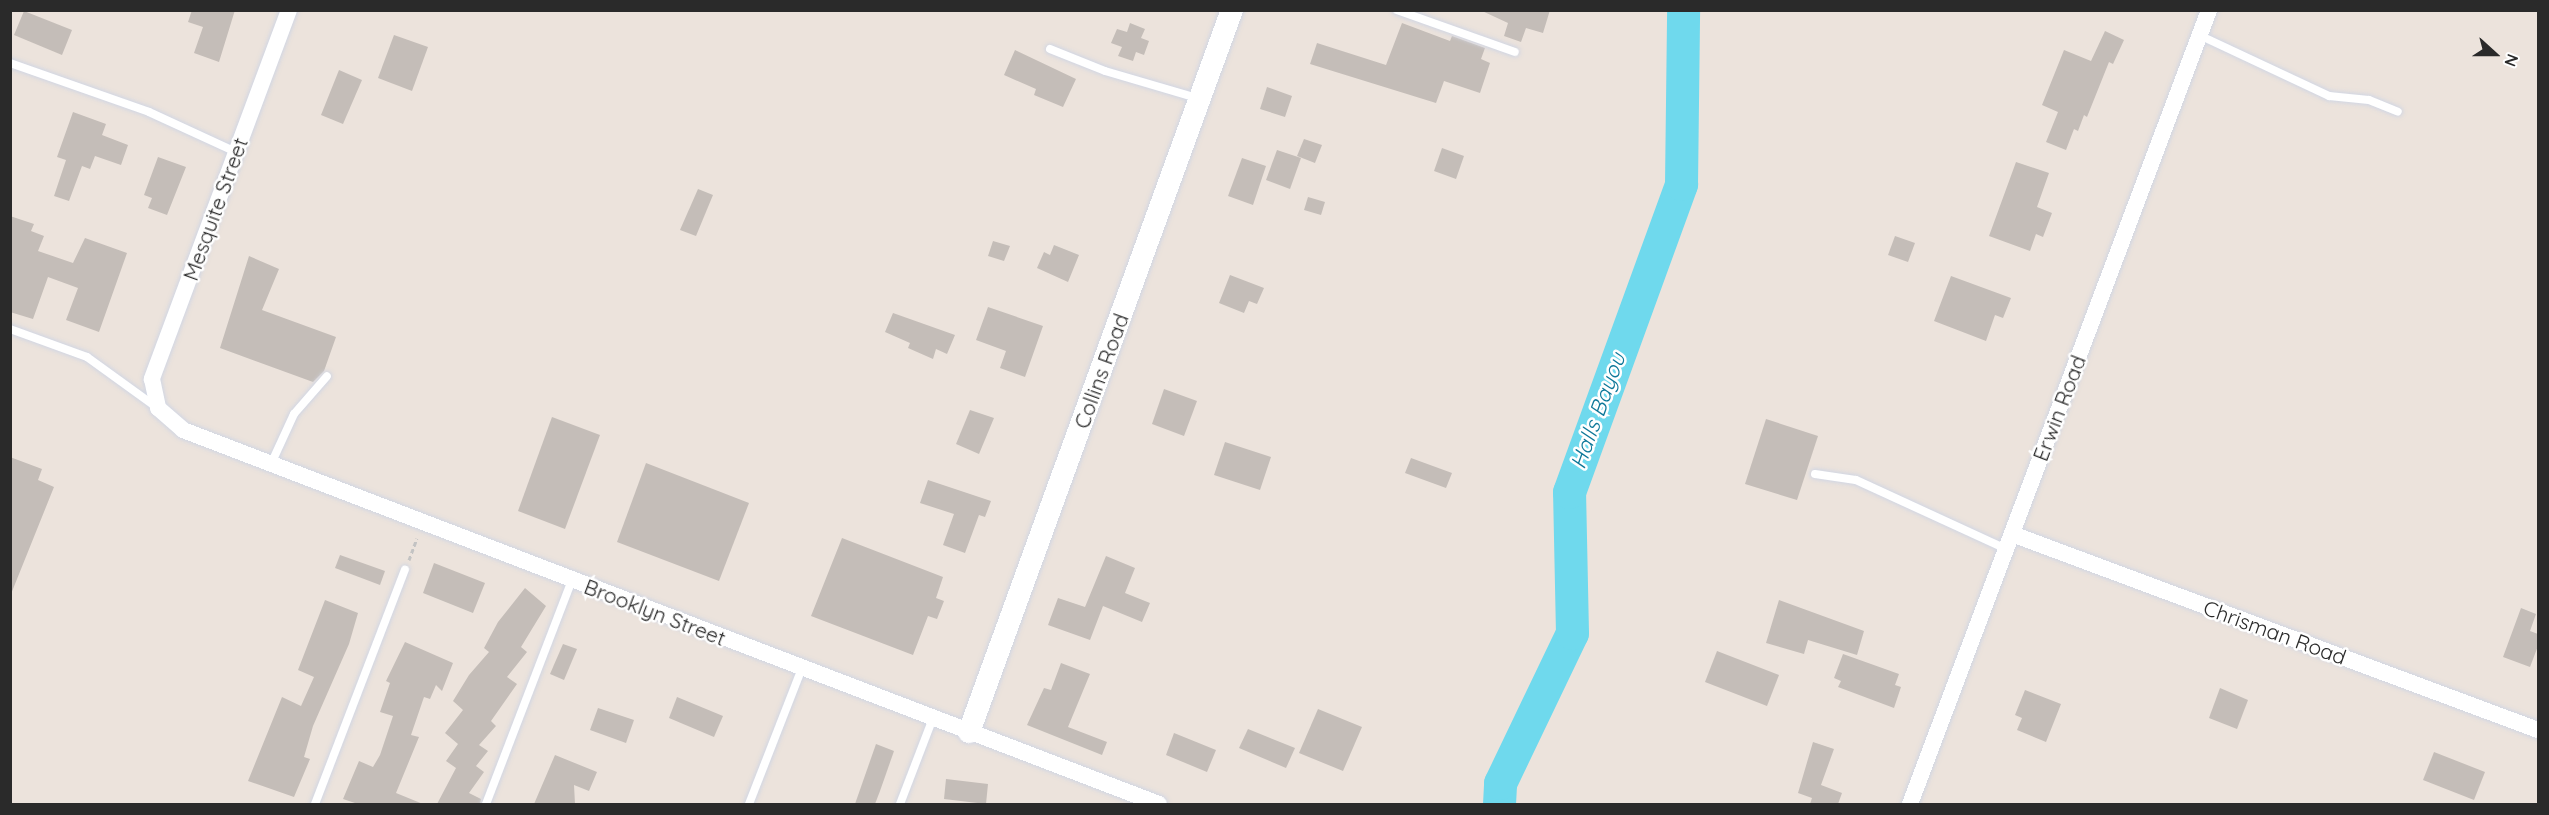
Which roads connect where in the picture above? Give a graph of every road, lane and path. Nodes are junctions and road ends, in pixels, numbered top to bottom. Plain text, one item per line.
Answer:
1 (289, 10) edge
2 (1232, 10) edge
3 (1397, 10) edge
4 (2209, 10) edge
5 (2199, 35) junction
6 (1050, 49) dead end
7 (1515, 52) dead end
8 (10, 63) edge
9 (1200, 99) junction
10 (2398, 112) dead end
11 (236, 152) junction
12 (10, 329) edge
13 (327, 376) dead end
14 (158, 408) junction
15 (271, 464) junction
16 (1815, 474) dead end
17 (423, 522) junction
18 (2009, 541) junction
19 (405, 570) joint
20 (572, 580) junction
21 (802, 668) junction
22 (933, 718) junction
23 (2538, 730) edge
24 (969, 732) junction
25 (315, 804) edge
26 (486, 804) edge
27 (749, 804) edge
28 (900, 804) edge
29 (1159, 804) edge
30 (1910, 804) edge

1 - 11 street, Mesquite Street
2 - 9 street, Collins Road
3 - 7 lane
4 - 5 street, Erwin Road
5 - 10 lane
5 - 18 street, Erwin Road
6 - 9 lane
8 - 11 lane
9 - 24 street, Collins Road
11 - 14 street, Mesquite Street
12 - 14 lane
13 - 15 lane
14 - 15 street, Brooklyn Street
15 - 17 street, Brooklyn Street
16 - 18 lane
17 - 19 path
17 - 20 street, Brooklyn Street
18 - 23 street, Chrisman Road
18 - 30 street, Erwin Road
19 - 25 lane
20 - 21 street, Brooklyn Street
20 - 26 lane
21 - 22 street, Brooklyn Street
21 - 27 lane
22 - 24 street, Brooklyn Street
22 - 28 lane
24 - 29 street, Brooklyn Street

